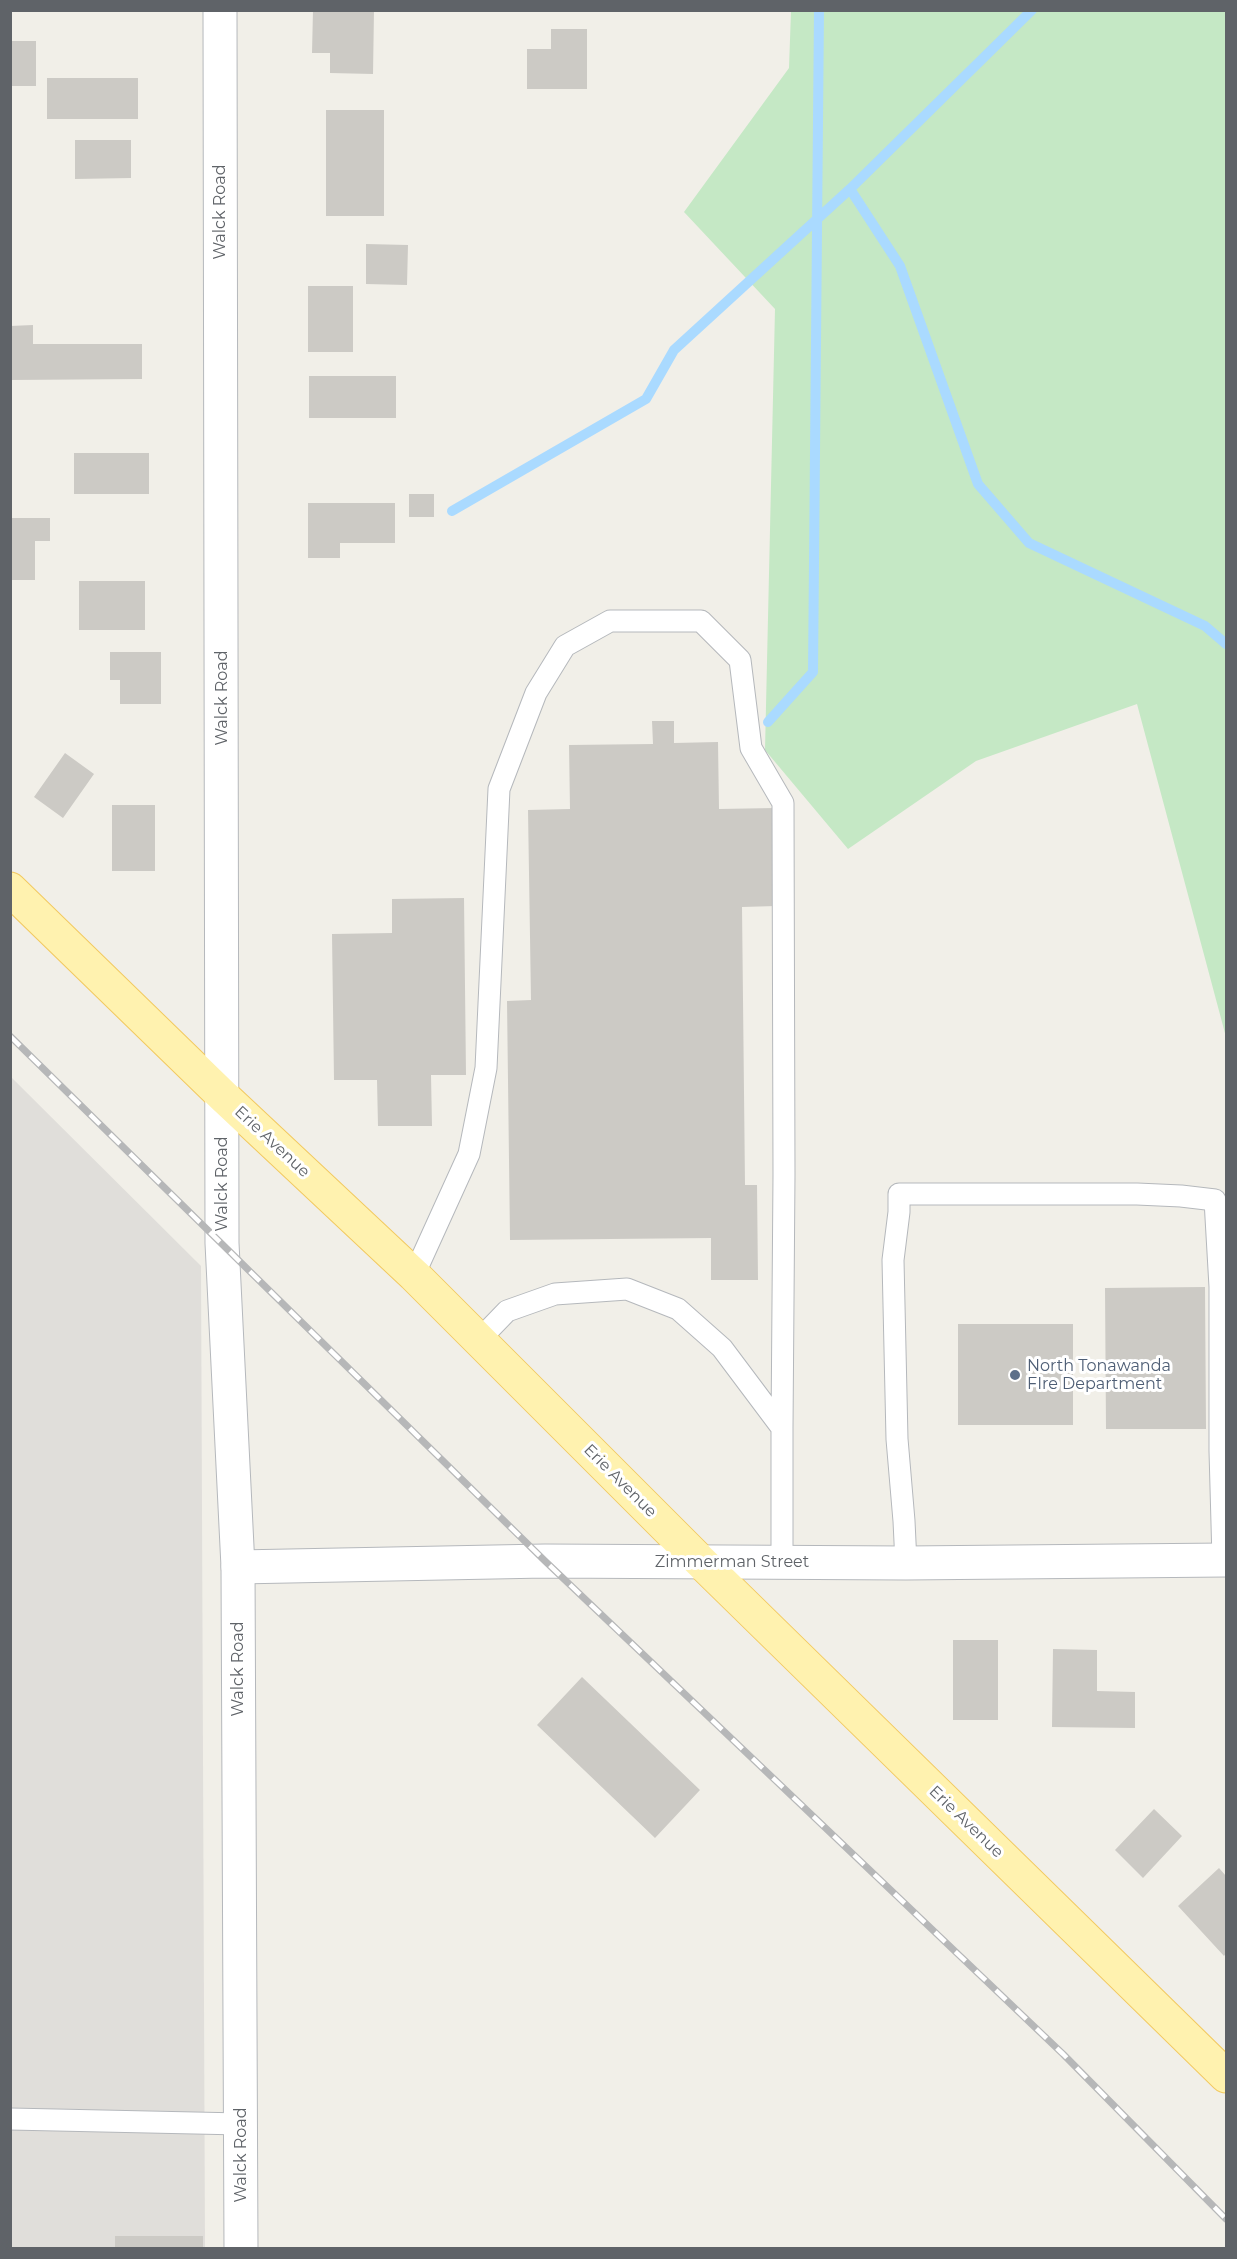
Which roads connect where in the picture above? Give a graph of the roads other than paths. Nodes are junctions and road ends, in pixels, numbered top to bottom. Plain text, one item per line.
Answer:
1 (220, 10) edge
2 (10, 889) edge
3 (223, 1096) junction
4 (414, 1275) junction
5 (479, 1341) junction
6 (782, 1428) junction
7 (1225, 1560) edge
8 (782, 1561) junction
9 (700, 1562) junction
10 (906, 1563) junction
11 (238, 1568) junction
12 (1227, 2076) edge
13 (10, 2119) edge
14 (241, 2124) junction
15 (241, 2248) edge

1 - 3 street, Walck Road
2 - 3 main road, Erie Avenue
3 - 4 main road, Erie Avenue
3 - 11 street, Walck Road
4 - 5 main road, Erie Avenue
4 - 6 lane
5 - 6 lane
5 - 9 main road, Erie Avenue
6 - 8 lane
7 - 10 street, Zimmerman Street
7 - 10 lane
8 - 9 street, Zimmerman Street
8 - 10 street, Zimmerman Street
9 - 11 street, Zimmerman Street
9 - 12 main road, Erie Avenue
11 - 14 street, Walck Road
13 - 14 lane
14 - 15 street, Walck Road

